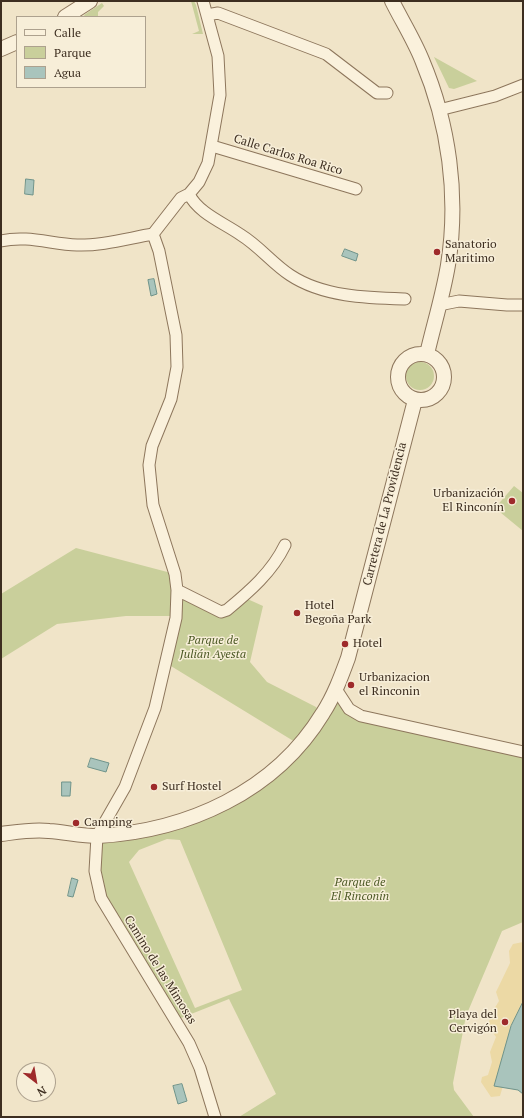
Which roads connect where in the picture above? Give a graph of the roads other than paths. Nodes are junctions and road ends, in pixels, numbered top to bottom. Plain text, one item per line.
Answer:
1 (90, 1) edge
2 (203, 1) edge
3 (392, 1) edge
4 (206, 15) junction
5 (67, 16) edge
6 (16, 42) edge
7 (1, 49) edge
8 (523, 85) edge
9 (387, 93) dead end
10 (439, 110) junction
11 (212, 146) junction
12 (356, 189) dead end
13 (189, 194) junction
14 (154, 234) junction
15 (1, 241) edge
16 (405, 299) dead end
17 (439, 305) junction
18 (523, 305) edge
19 (427, 354) junction
20 (415, 400) junction
21 (285, 545) dead end
22 (177, 590) junction
23 (336, 689) junction
24 (523, 752) edge
25 (1, 834) edge
26 (97, 836) junction
27 (215, 1117) edge

1 - 5 street
2 - 4 street
3 - 10 street
4 - 9 street
4 - 11 street
6 - 7 street
8 - 10 street
10 - 17 street
11 - 12 street, Calle Carlos Roa Rico
11 - 13 street
13 - 14 street
13 - 16 street
14 - 15 street
14 - 22 street
17 - 18 street
17 - 19 street
19 - 20 street
19 - 20 street
20 - 23 street, Carretera de La Providencia
21 - 22 street
22 - 26 street
23 - 24 street
23 - 26 street, Carretera de La Providencia
25 - 26 street, Carretera de La Providencia
26 - 27 street, Camino de las Mimosas

